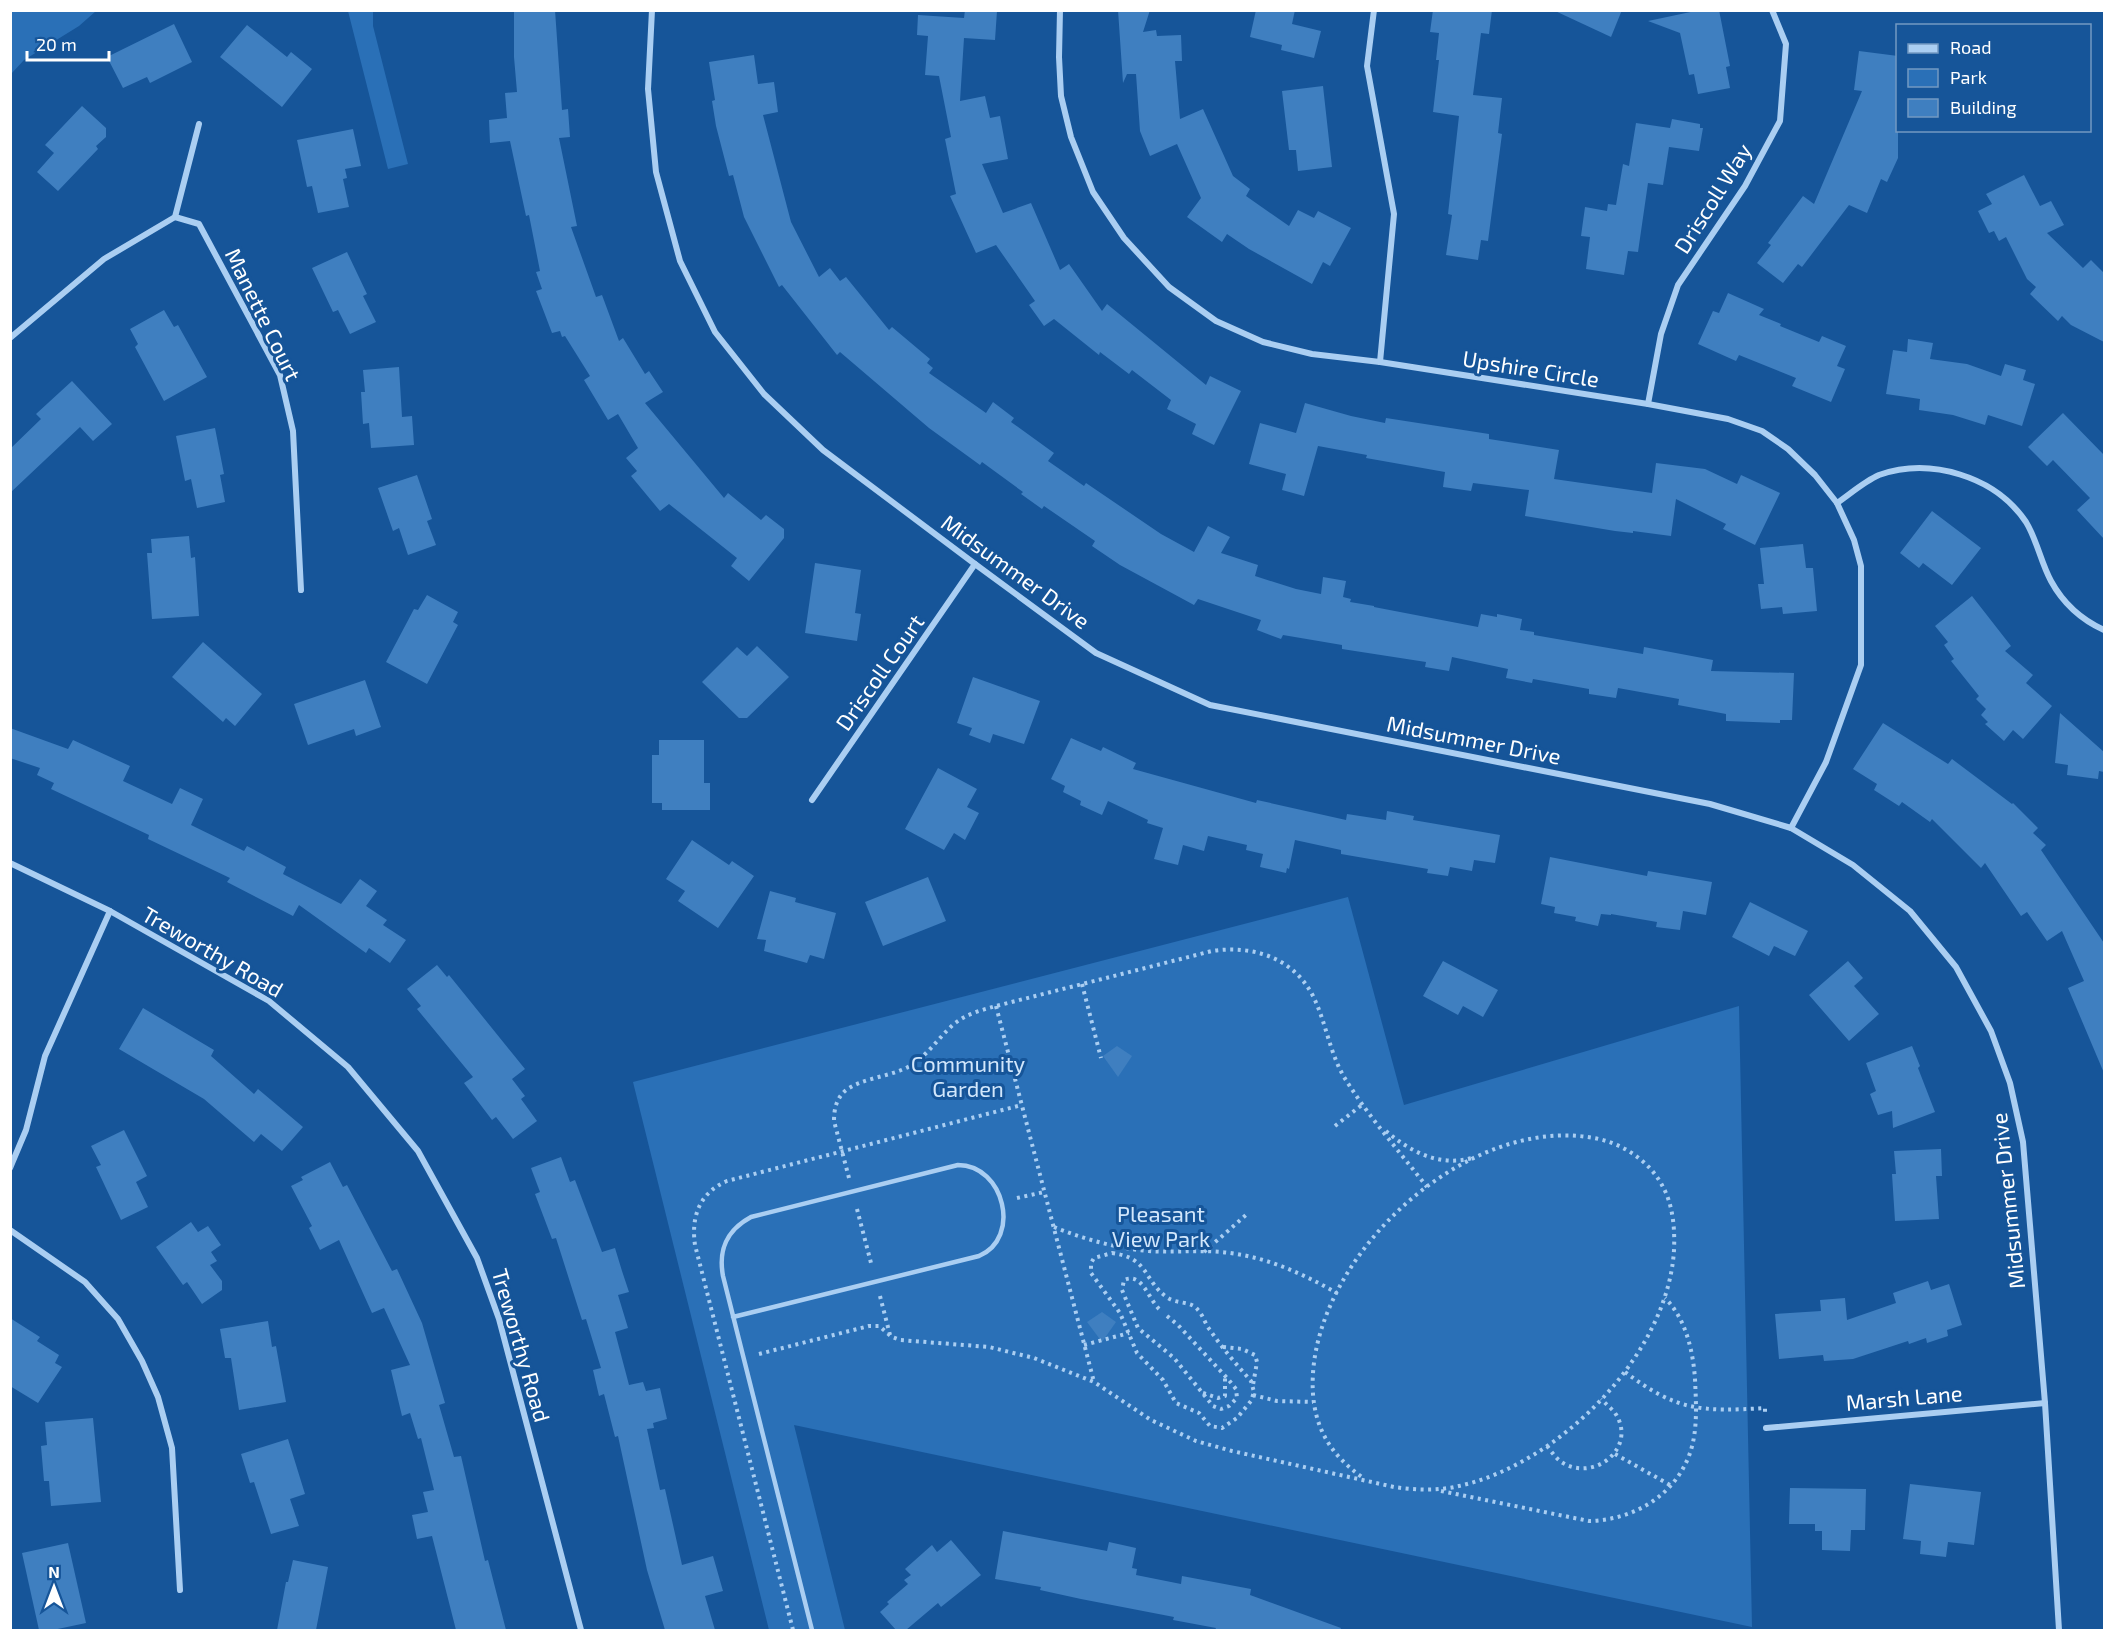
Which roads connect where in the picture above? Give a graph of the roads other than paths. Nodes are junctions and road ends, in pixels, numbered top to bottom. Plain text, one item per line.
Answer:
1 (652, 10) edge
2 (1060, 10) edge
3 (1374, 10) edge
4 (1772, 10) edge
5 (199, 124) dead end
6 (175, 217) junction
7 (10, 338) edge
8 (1380, 362) junction
9 (1648, 404) junction
10 (1837, 502) junction
11 (975, 564) junction
12 (302, 590) dead end
13 (2104, 630) edge
14 (812, 800) dead end
15 (1791, 828) junction
16 (10, 864) edge
17 (110, 911) junction
18 (10, 1168) edge
19 (10, 1230) edge
20 (733, 1317) junction
21 (2045, 1402) junction
22 (1766, 1428) road end
23 (180, 1590) dead end
24 (581, 1630) edge
25 (812, 1630) edge
26 (2059, 1630) edge

1 - 11 street, Midsummer Drive
2 - 8 street, Upshire Circle
3 - 8 street
4 - 9 street, Driscoll Way
5 - 6 street
6 - 7 street
6 - 12 street, Manette Court
8 - 9 street, Upshire Circle
9 - 10 street, Upshire Circle
10 - 13 street
10 - 15 street, Upshire Circle
11 - 14 street, Driscoll Court
11 - 15 street, Midsummer Drive
15 - 21 street, Midsummer Drive
16 - 17 street, Treworthy Road
17 - 18 street
17 - 24 street, Treworthy Road
19 - 23 street
20 - 20 lane
20 - 25 lane
21 - 22 street, Marsh Lane
21 - 26 street, Midsummer Drive

